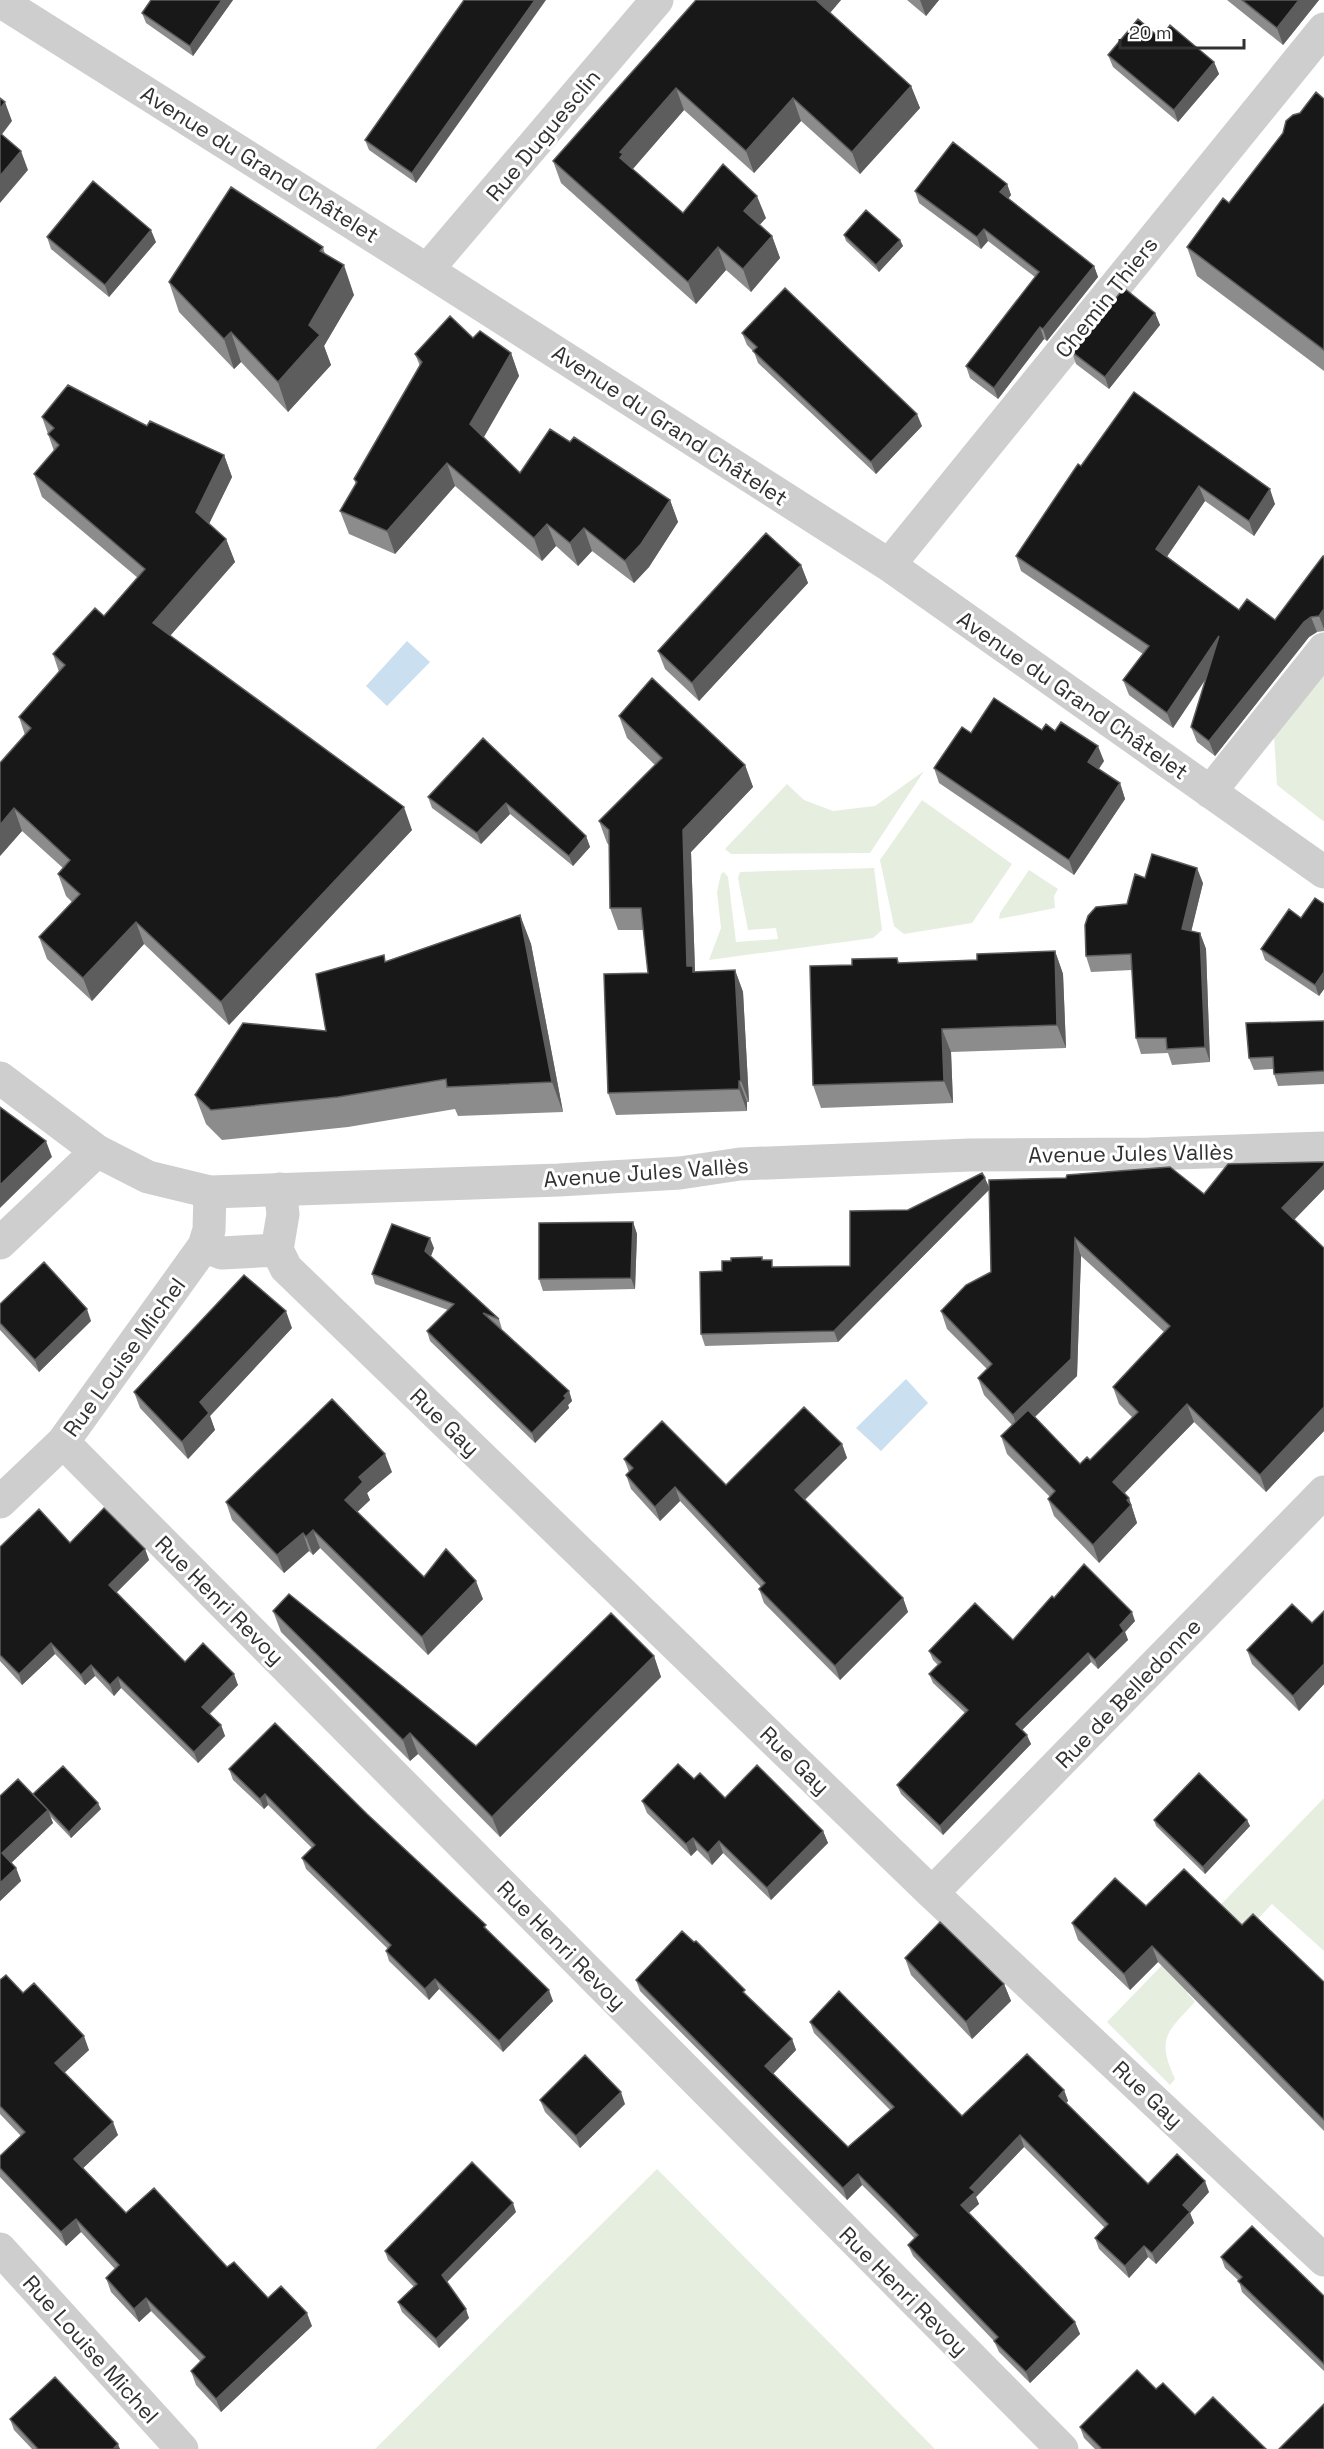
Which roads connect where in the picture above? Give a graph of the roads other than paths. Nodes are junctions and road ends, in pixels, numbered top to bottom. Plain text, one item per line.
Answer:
1 (657, 0) edge
2 (0, 1) edge
3 (1324, 29) edge
4 (428, 270) junction
5 (889, 565) junction
6 (1324, 649) edge
7 (1210, 792) junction
8 (1324, 872) edge
9 (0, 1078) edge
10 (1324, 1148) edge
11 (98, 1151) junction
12 (280, 1190) junction
13 (210, 1192) junction
14 (0, 1243) edge
15 (204, 1245) junction
16 (277, 1250) junction
17 (63, 1442) junction
18 (1324, 1492) edge
19 (0, 1502) edge
20 (932, 1893) junction
21 (0, 2249) edge
22 (1324, 2260) edge
23 (182, 2449) edge
24 (1062, 2449) edge

1 - 4 street, Rue Duguesclin
2 - 4 street, Avenue du Grand Châtelet
3 - 5 street, Chemin Thiers
4 - 5 street, Avenue du Grand Châtelet
5 - 7 street, Avenue du Grand Châtelet
6 - 7 street
7 - 8 street, Avenue du Grand Châtelet
9 - 11 street, Avenue Jules Vallès
10 - 12 street, Avenue Jules Vallès
11 - 13 street, Avenue Jules Vallès
11 - 14 street
12 - 13 street, Avenue Jules Vallès
12 - 16 street
13 - 15 street, Rue Louise Michel
15 - 16 street
15 - 17 street, Rue Louise Michel
16 - 20 street, Rue Gay
17 - 19 street, Rue Louise Michel
17 - 24 street, Rue Henri Revoy
18 - 20 street, Rue de Belledonne
20 - 22 street, Rue Gay
21 - 23 street, Rue Louise Michel

